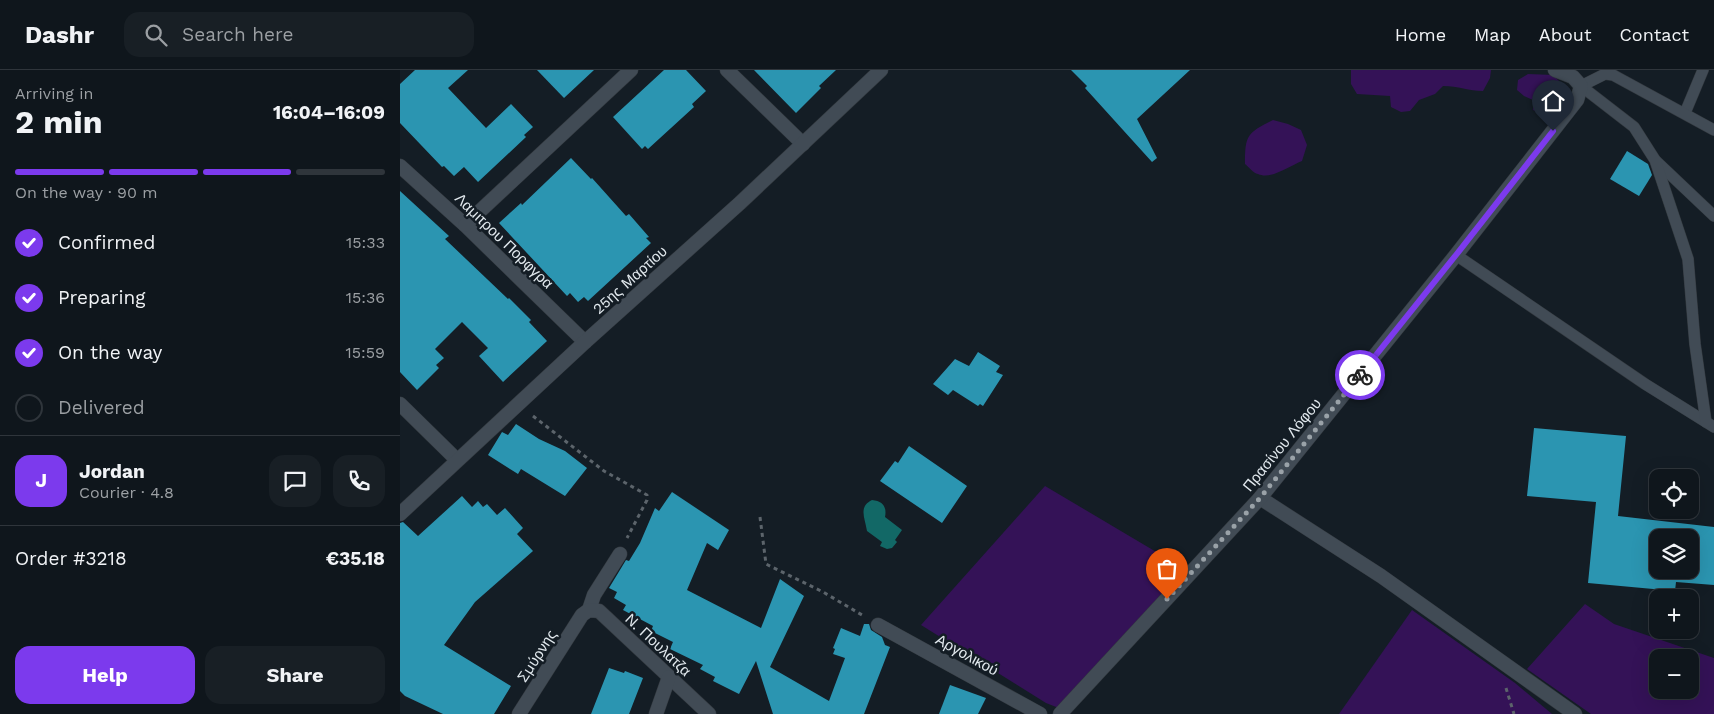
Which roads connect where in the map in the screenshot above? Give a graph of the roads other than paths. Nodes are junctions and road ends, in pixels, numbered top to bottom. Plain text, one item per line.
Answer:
1 (631, 70) edge
2 (727, 70) edge
3 (881, 70) edge
4 (1555, 70) edge
5 (1703, 70) edge
6 (1581, 86) junction
7 (1685, 113) junction
8 (1714, 130) edge
9 (803, 144) junction
10 (1655, 160) junction
11 (400, 166) edge
12 (1714, 216) edge
13 (465, 225) junction
14 (1456, 255) junction
15 (585, 342) junction
16 (400, 404) edge
17 (1710, 425) edge
18 (456, 460) junction
19 (1260, 498) junction
20 (400, 514) edge
21 (620, 554) road end
22 (586, 613) junction
23 (878, 625) road end
24 (669, 677) junction
25 (519, 714) edge
26 (656, 714) edge
27 (709, 714) edge
28 (1040, 714) edge
29 (1060, 714) edge
30 (1575, 714) edge

1 - 13 street
2 - 9 street
3 - 9 street, 25ης Μαρτίου
4 - 6 street
5 - 7 lane
6 - 7 lane
6 - 10 lane
6 - 14 street, Πρασίνου Λόφου
7 - 8 lane
9 - 15 street, 25ης Μαρτίου
10 - 12 lane
10 - 17 lane
11 - 13 street, Λαμιτρου Πορφγρα
13 - 15 street, Λαμιτρου Πορφγρα
14 - 17 lane
14 - 19 street, Πρασίνου Λόφου
15 - 18 street, 25ης Μαρτίου
16 - 18 street
18 - 20 street, 25ης Μαρτίου
19 - 29 street, Πρασίνου Λόφου
19 - 30 street
21 - 22 street, Σμύρνης
22 - 24 street, Ν. Πουλατζα
22 - 25 street, Σμύρνης
23 - 28 street, Αργολικού
24 - 26 street
24 - 27 street, Ν. Πουλατζα

